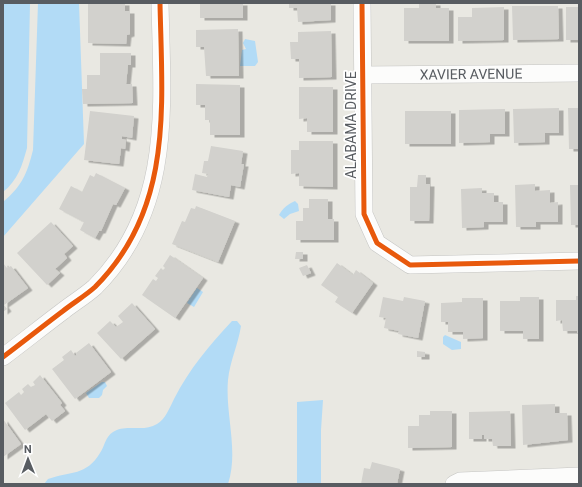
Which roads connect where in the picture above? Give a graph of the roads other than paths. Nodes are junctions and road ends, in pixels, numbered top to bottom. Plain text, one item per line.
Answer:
1 (160, 3) edge
2 (362, 3) edge
3 (579, 72) edge
4 (362, 75) junction
5 (579, 261) edge
6 (3, 357) edge
7 (579, 476) edge
8 (454, 484) edge

1 - 6 street
2 - 4 street, ALABAMA DRIVE
3 - 4 street, XAVIER AVENUE
4 - 5 street, ALABAMA DRIVE
7 - 8 street

